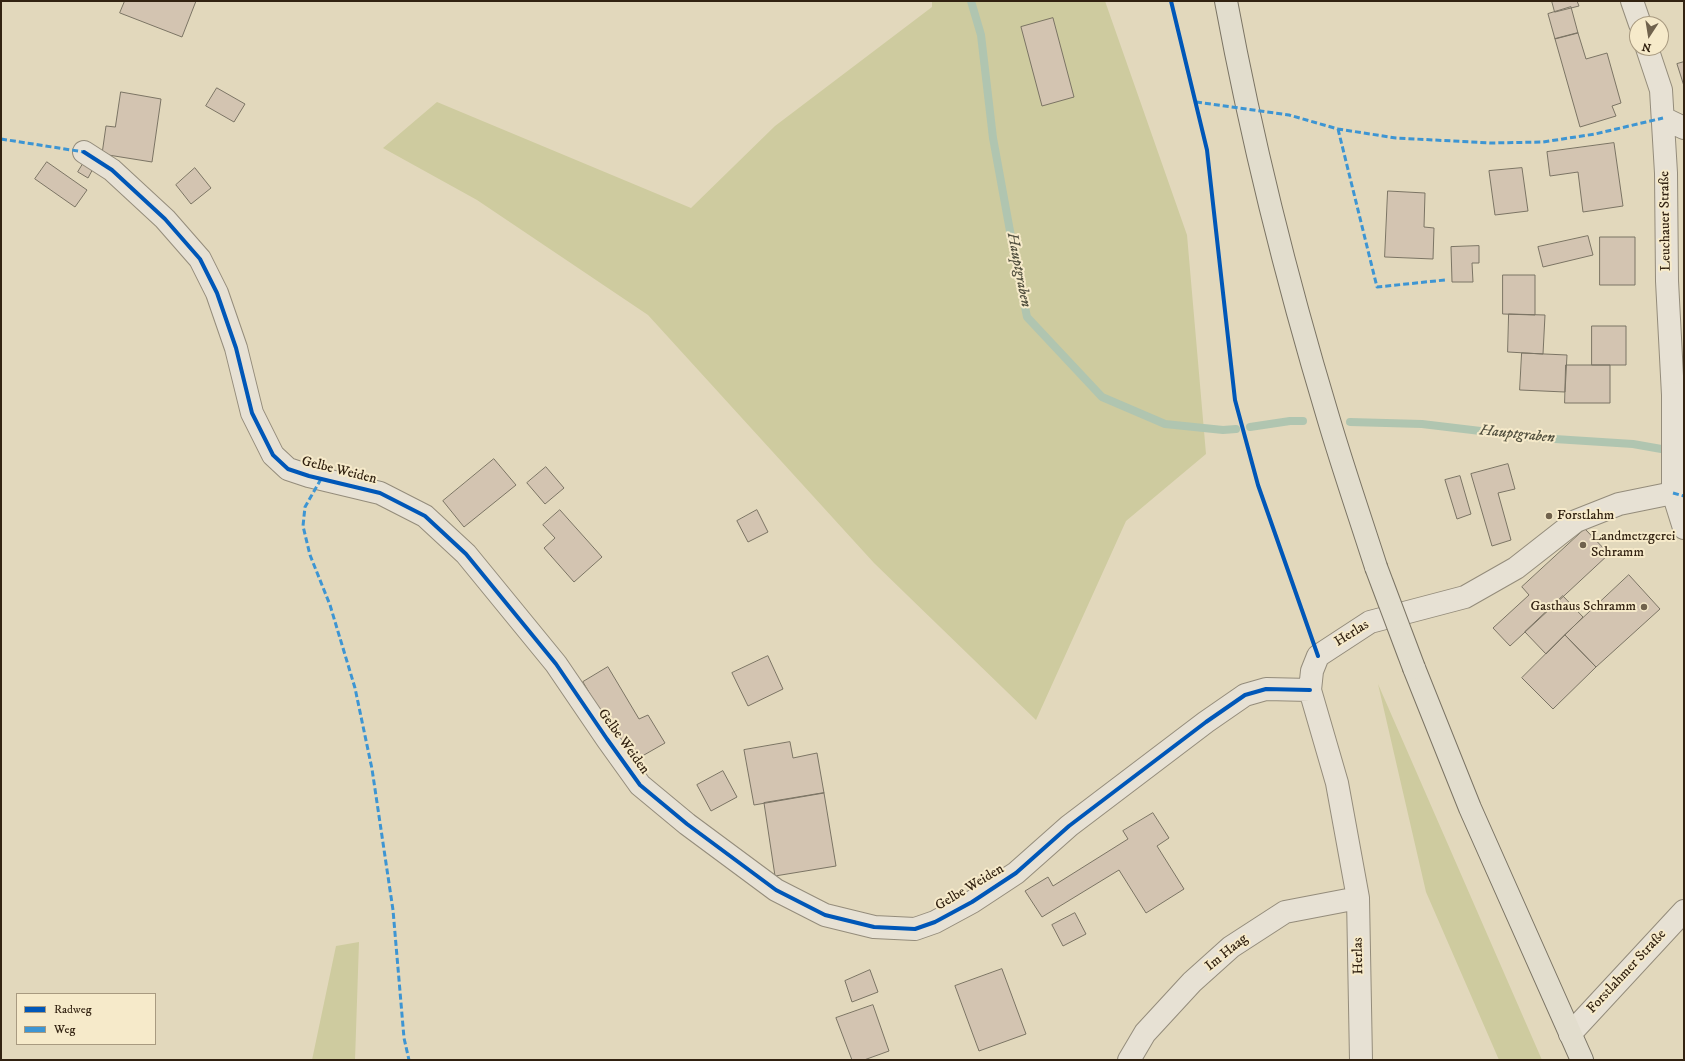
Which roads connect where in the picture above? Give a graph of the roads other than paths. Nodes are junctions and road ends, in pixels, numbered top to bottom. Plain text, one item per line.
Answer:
1 (1226, 1) edge
2 (1632, 1) edge
3 (1637, 16) edge
4 (1650, 56) edge
5 (1663, 118) junction
6 (1684, 128) edge
7 (84, 152) dead end
8 (1679, 395) edge
9 (1673, 494) junction
10 (1684, 528) edge
11 (1310, 690) junction
12 (1358, 898) junction
13 (1684, 910) edge
14 (1570, 1034) junction
15 (1129, 1060) edge
16 (1361, 1060) edge
17 (1582, 1060) edge

1 - 14 main road, bridge
2 - 3 street
4 - 5 street, Leuchauer Straße
5 - 6 street
5 - 8 street, Leuchauer Straße
7 - 11 street, Gelbe Weiden
8 - 9 street
9 - 10 street
9 - 11 street, Herlas
11 - 12 street, Herlas
12 - 15 street, Im Haag
12 - 16 street, Herlas
13 - 14 street, Forstlahmer Straße
14 - 17 main road

